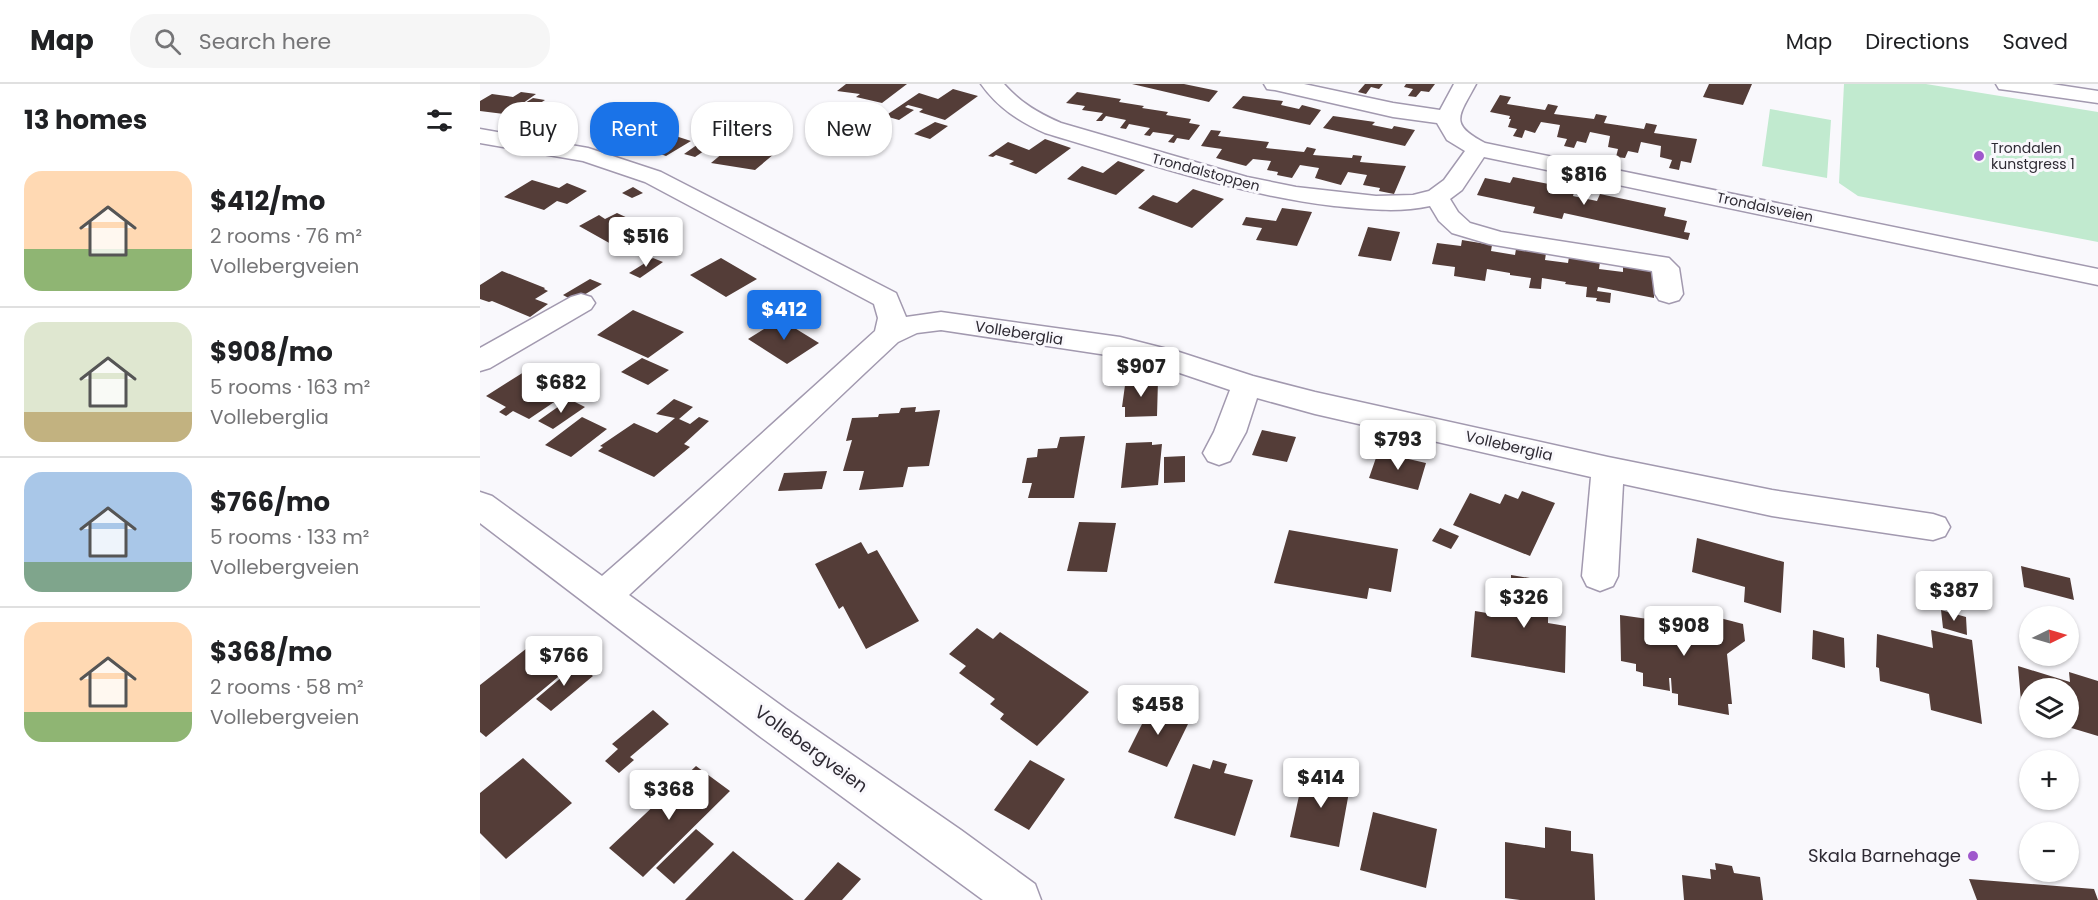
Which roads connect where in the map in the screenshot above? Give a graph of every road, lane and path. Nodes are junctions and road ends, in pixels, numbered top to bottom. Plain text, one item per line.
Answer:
1 (992, 84) edge
2 (1275, 84) edge
3 (1465, 84) edge
4 (2007, 84) edge
5 (2098, 97) edge
6 (1447, 118) junction
7 (480, 136) edge
8 (1478, 149) junction
9 (1437, 196) junction
10 (2098, 277) edge
11 (1669, 294) dead end
12 (886, 299) junction
13 (581, 303) dead end
14 (914, 327) junction
15 (480, 361) edge
16 (1247, 385) junction
17 (1219, 453) dead end
18 (1608, 469) junction
19 (480, 505) edge
20 (1933, 527) dead end
21 (1600, 576) dead end
22 (604, 596) junction
23 (1019, 900) edge

1 - 9 street, Trondalstoppen
2 - 6 street
3 - 6 street
4 - 5 street
6 - 8 street, Trondalsveien
7 - 12 street
8 - 9 street, Trondalstoppen
8 - 10 street, Trondalsveien
9 - 11 street
12 - 14 street
12 - 14 street, Volleberglia
13 - 15 street
14 - 16 street, Volleberglia
14 - 22 street
16 - 17 street
16 - 18 street, Volleberglia
18 - 20 street, Volleberglia
18 - 21 street
19 - 22 street, Vollebergveien
22 - 23 street, Vollebergveien

